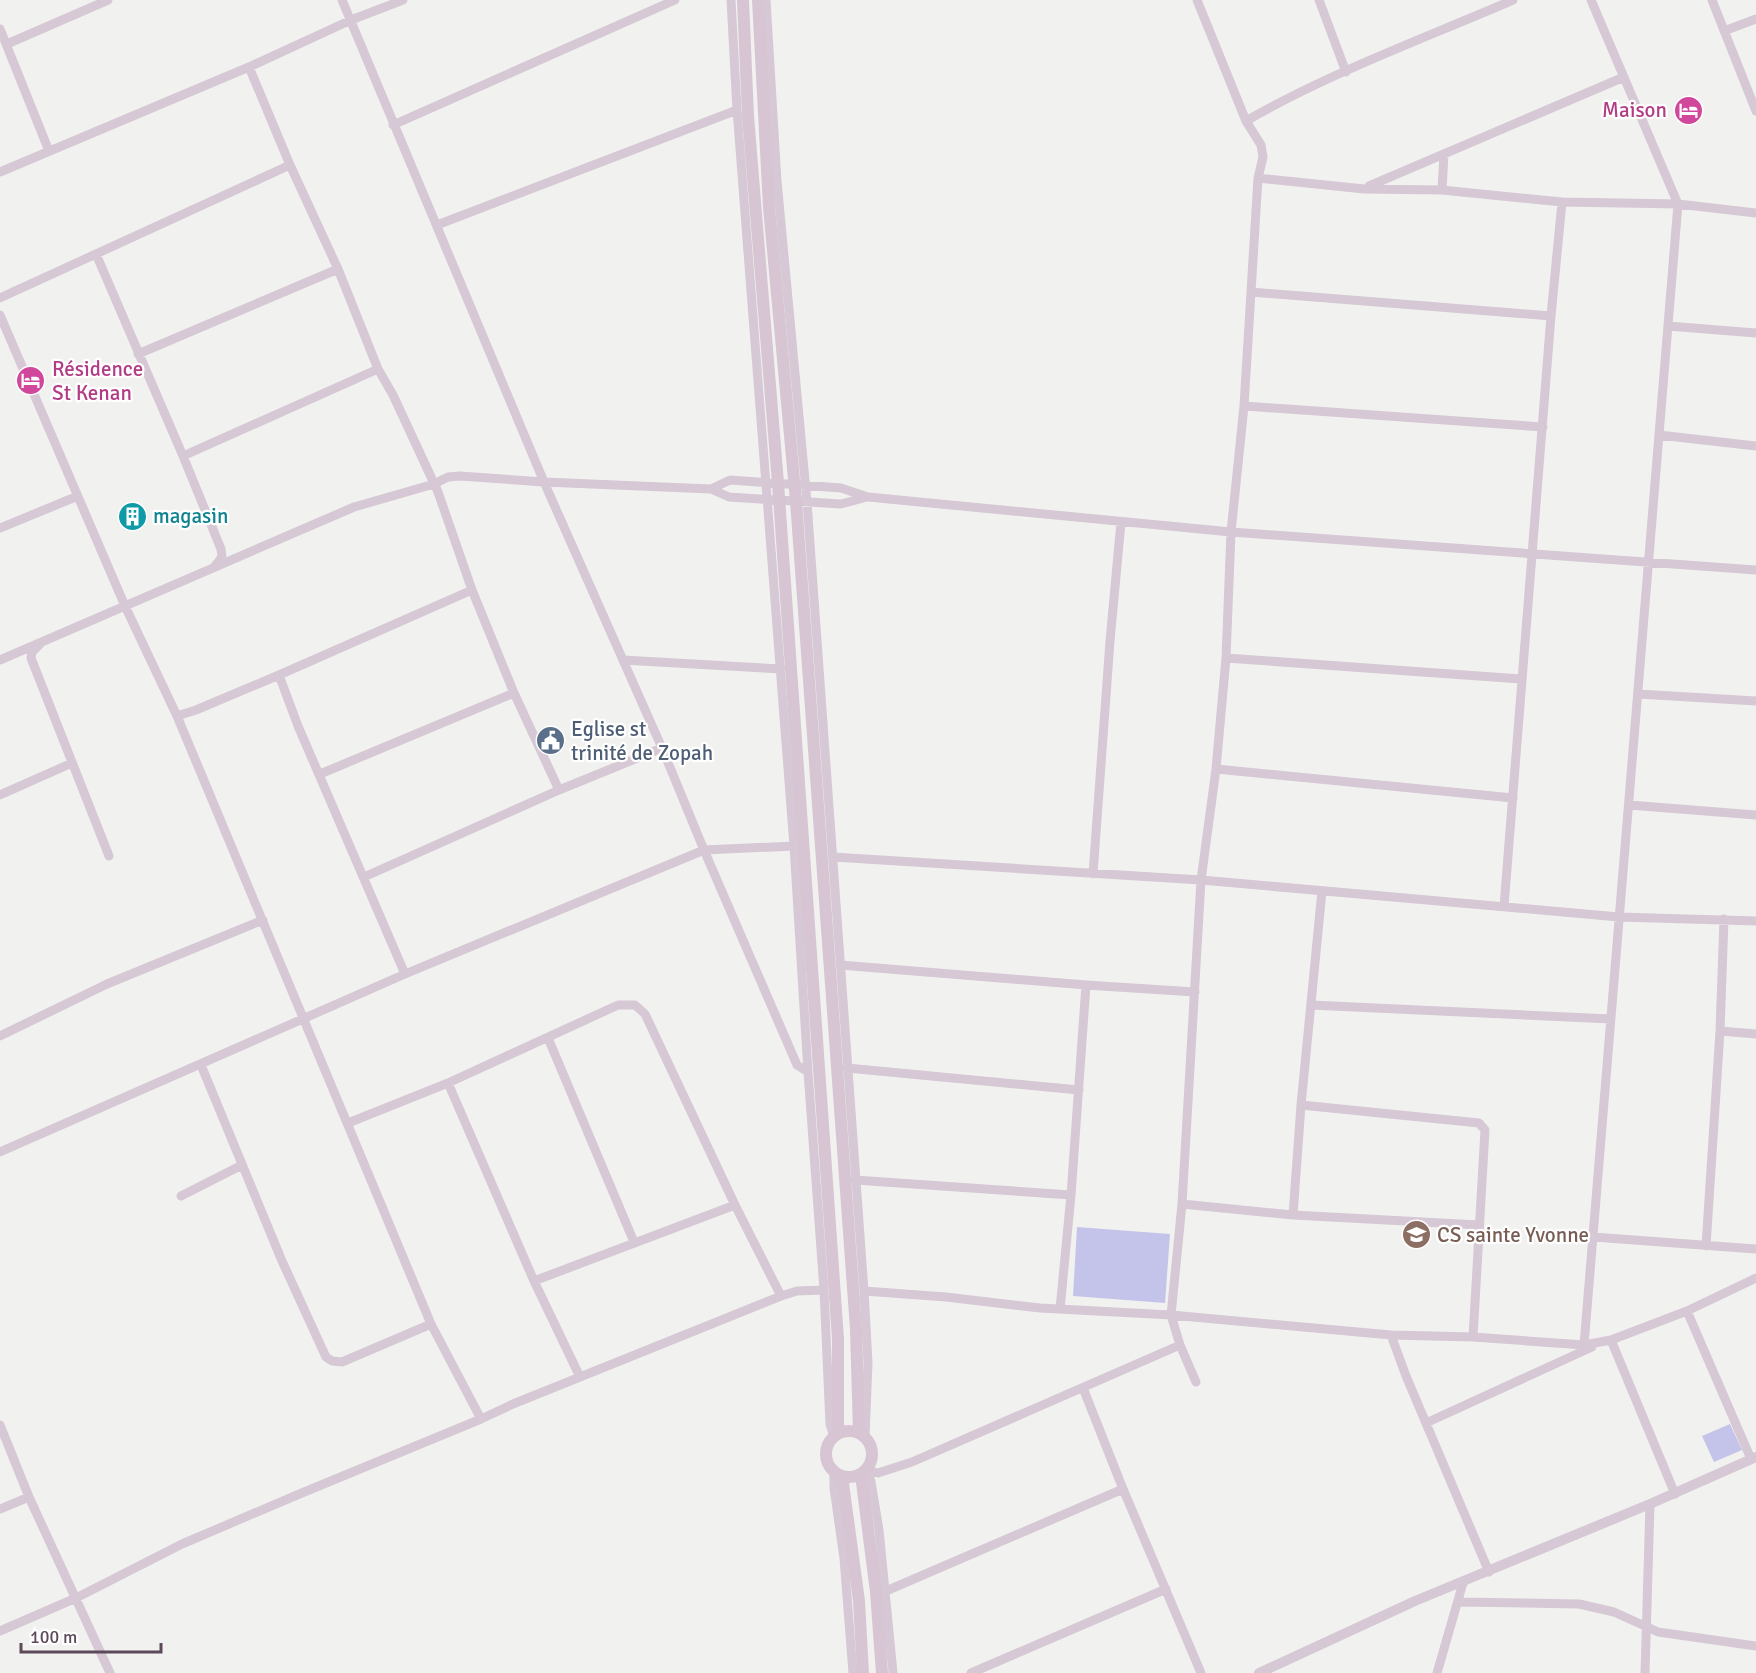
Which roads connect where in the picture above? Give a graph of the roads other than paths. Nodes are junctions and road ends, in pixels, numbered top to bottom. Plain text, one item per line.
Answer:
1 (108, 0) edge
2 (342, 0) edge
3 (403, 0) edge
4 (675, 0) edge
5 (731, 0) edge
6 (743, 0) edge
7 (758, 0) edge
8 (766, 0) edge
9 (1197, 0) edge
10 (1319, 0) edge
11 (1513, 0) edge
12 (1591, 0) edge
13 (1712, 0) edge
14 (1756, 19) edge
15 (351, 20) junction
16 (0, 29) edge
17 (1724, 31) junction
18 (7, 44) junction
19 (249, 67) junction
20 (1346, 72) junction
21 (1624, 77) junction
22 (737, 110) junction
23 (1756, 111) edge
24 (1246, 121) junction
25 (393, 125) junction
26 (49, 151) junction
27 (1444, 154) junction
28 (290, 165) junction
29 (0, 172) edge
30 (1258, 178) junction
31 (1364, 189) junction
32 (1442, 190) junction
33 (1562, 202) junction
34 (1678, 204) junction
35 (1756, 213) edge
36 (437, 225) junction
37 (96, 254) junction
38 (338, 269) junction
39 (1251, 292) junction
40 (0, 298) edge
41 (0, 315) edge
42 (1551, 316) junction
43 (1668, 326) junction
44 (1756, 333) edge
45 (138, 354) junction
46 (378, 369) junction
47 (1244, 406) junction
48 (1543, 427) junction
49 (1659, 435) junction
50 (1756, 446) edge
51 (183, 456) junction
52 (544, 482) junction
53 (772, 483) junction
54 (434, 484) junction
55 (800, 485) junction
56 (711, 489) junction
57 (78, 496) junction
58 (868, 497) junction
59 (773, 500) junction
60 (802, 502) junction
61 (1121, 522) junction
62 (0, 528) edge
63 (1231, 532) junction
64 (1533, 555) junction
65 (1648, 562) junction
66 (215, 567) junction
67 (1756, 570) edge
68 (472, 590) junction
69 (125, 606) junction
70 (42, 642) junction
71 (1226, 658) junction
72 (0, 660) edge
73 (623, 660) junction
74 (781, 669) junction
75 (279, 675) junction
76 (1521, 679) junction
77 (514, 693) junction
78 (1638, 694) junction
79 (1756, 701) edge
80 (177, 716) junction
81 (662, 748) junction
82 (72, 763) junction
83 (1216, 769) junction
84 (320, 774) junction
85 (559, 790) junction
86 (0, 795) edge
87 (1513, 798) junction
88 (1629, 805) junction
89 (1756, 814) edge
90 (794, 846) junction
91 (704, 850) junction
92 (109, 856) dead end
93 (834, 857) junction
94 (1093, 874) junction
95 (364, 877) junction
96 (1201, 880) junction
97 (1322, 891) junction
98 (1504, 906) junction
99 (1619, 917) junction
100 (1724, 919) junction
101 (263, 920) junction
102 (1756, 921) edge
103 (840, 965) junction
104 (405, 974) junction
105 (1086, 986) junction
106 (1195, 992) junction
107 (1311, 1005) junction
108 (1611, 1018) junction
109 (303, 1020) junction
110 (1720, 1031) junction
111 (1756, 1034) edge
112 (0, 1036) edge
113 (548, 1038) junction
114 (201, 1065) junction
115 (847, 1068) junction
116 (808, 1072) junction
117 (448, 1083) junction
118 (1079, 1090) junction
119 (1301, 1105) junction
120 (348, 1123) junction
121 (0, 1152) edge
122 (242, 1165) junction
123 (855, 1180) junction
124 (1071, 1195) junction
125 (181, 1196) dead end
126 (1182, 1204) junction
127 (735, 1206) junction
128 (1293, 1215) junction
129 (1479, 1225) junction
130 (1593, 1237) junction
131 (634, 1242) junction
132 (1706, 1246) junction
133 (1756, 1249) edge
134 (1756, 1278) edge
135 (534, 1281) junction
136 (824, 1290) junction
137 (864, 1291) junction
138 (781, 1296) junction
139 (1060, 1309) junction
140 (1687, 1311) junction
141 (1171, 1315) junction
142 (431, 1324) junction
143 (1391, 1335) junction
144 (1473, 1337) junction
145 (1611, 1340) junction
146 (1598, 1343) junction
147 (1180, 1344) junction
148 (1584, 1345) junction
149 (580, 1377) junction
150 (1196, 1382) dead end
151 (1083, 1388) junction
152 (482, 1419) junction
153 (1426, 1423) junction
154 (0, 1425) edge
155 (836, 1435) junction
156 (862, 1435) junction
157 (1754, 1458) edge
158 (864, 1472) junction
159 (838, 1474) junction
160 (1123, 1489) junction
161 (1675, 1494) junction
162 (29, 1497) junction
163 (1650, 1504) junction
164 (0, 1509) edge
165 (1489, 1572) junction
166 (1463, 1583) junction
167 (1166, 1589) junction
168 (886, 1591) junction
169 (76, 1598) junction
170 (1458, 1602) junction
171 (1647, 1627) junction
172 (0, 1631) edge
173 (1756, 1646) edge
174 (110, 1673) edge
175 (853, 1673) edge
176 (863, 1673) edge
177 (882, 1673) edge
178 (893, 1673) edge
179 (971, 1673) edge
180 (1201, 1673) edge
181 (1259, 1673) edge
182 (1437, 1673) edge
183 (1645, 1673) edge

1 - 18 street
2 - 15 street
3 - 15 street
4 - 25 street
5 - 22 street
6 - 53 main road
7 - 55 main road
8 - 55 street
9 - 24 street
10 - 20 street
11 - 20 street
12 - 21 street
13 - 17 street
14 - 17 street
15 - 19 street
15 - 25 street
16 - 18 street
17 - 23 street
18 - 26 street
19 - 26 street
19 - 28 street
20 - 24 street
21 - 27 street
21 - 34 street
22 - 36 street
22 - 53 street
24 - 30 street
25 - 36 street
26 - 29 street
27 - 31 street
27 - 32 street
28 - 37 street
28 - 38 street
30 - 31 street
30 - 39 street
31 - 32 street
32 - 33 street
33 - 34 street
33 - 42 street
34 - 35 street
34 - 43 street
36 - 52 street
37 - 40 street
37 - 45 street
38 - 45 street
38 - 46 street
39 - 42 street
39 - 47 street
41 - 57 street
42 - 48 street
43 - 44 street
43 - 49 street
45 - 51 street
46 - 51 street
46 - 54 street
47 - 48 street
47 - 63 street
48 - 64 street
49 - 50 street
49 - 65 street
51 - 66 street
52 - 54 street
52 - 56 street
52 - 73 street
53 - 55 street
53 - 56 street
53 - 59 main road
54 - 66 street
54 - 68 street
55 - 58 street
55 - 60 main road
56 - 59 street
57 - 62 street
57 - 69 street
58 - 60 street
58 - 61 street
59 - 60 street
59 - 74 street
59 - 155 main road
60 - 93 street
60 - 156 main road
61 - 63 street
61 - 94 street
63 - 64 street
63 - 71 street
64 - 65 street
64 - 76 street
65 - 67 street
65 - 78 street
66 - 69 street
68 - 75 street
68 - 77 street
69 - 70 street
69 - 80 street
70 - 72 street
70 - 82 street
71 - 76 street
71 - 83 street
73 - 74 street
73 - 81 street
74 - 90 street
75 - 80 street
75 - 84 street
76 - 87 street
77 - 84 street
77 - 85 street
78 - 79 street
78 - 88 street
80 - 101 street
81 - 85 street
81 - 91 street
82 - 86 street
82 - 92 street
83 - 87 street
83 - 96 street
84 - 95 street
85 - 95 street
87 - 98 street
88 - 89 street
88 - 99 street
90 - 91 street
90 - 116 street
91 - 104 street
91 - 116 street
93 - 94 street
93 - 103 street
94 - 96 street
95 - 104 street
96 - 97 street
96 - 106 street
97 - 98 street
97 - 107 street
98 - 99 street
99 - 100 street
99 - 108 street
100 - 102 street
100 - 110 street
101 - 109 street
101 - 112 street
103 - 105 street
103 - 115 street
104 - 109 street
105 - 106 street
105 - 118 street
106 - 126 street
107 - 108 street
107 - 119 street
108 - 130 street
109 - 114 street
109 - 120 street
110 - 111 street
110 - 132 street
113 - 117 street
113 - 127 street
113 - 131 street
114 - 121 street
114 - 122 street
115 - 118 street
115 - 123 street
116 - 136 street
117 - 120 street
117 - 135 street
118 - 124 street
119 - 128 street
119 - 129 street
120 - 142 street
122 - 125 street
122 - 142 street
123 - 124 street
123 - 137 street
124 - 139 street
126 - 128 street
126 - 141 street
127 - 131 street
127 - 138 street
128 - 129 street
129 - 144 street
130 - 132 street
130 - 148 street
131 - 135 street
132 - 133 street
134 - 140 street
135 - 149 street
136 - 138 street
136 - 155 street
137 - 139 street
137 - 156 street
138 - 149 street
139 - 141 street
140 - 145 street
140 - 157 street
141 - 143 street
141 - 147 street
142 - 152 street
143 - 144 street
143 - 153 street
144 - 148 street
145 - 146 street
145 - 161 street
146 - 148 street
146 - 153 street
147 - 150 street
147 - 151 street
149 - 152 street
151 - 158 street
151 - 160 street
152 - 169 street
153 - 165 street
154 - 162 street
155 - 156 main road
155 - 159 main road
156 - 158 main road
157 - 161 street
158 - 159 main road
158 - 168 street
158 - 177 main road
159 - 175 street
159 - 176 main road
160 - 167 street
160 - 168 street
161 - 163 street
162 - 164 street
162 - 169 street
163 - 165 street
163 - 171 street
165 - 166 street
166 - 170 street
166 - 181 street
167 - 179 street
167 - 180 street
168 - 178 street
169 - 172 street
169 - 174 street
170 - 171 street
170 - 182 street
171 - 173 street
171 - 183 street

